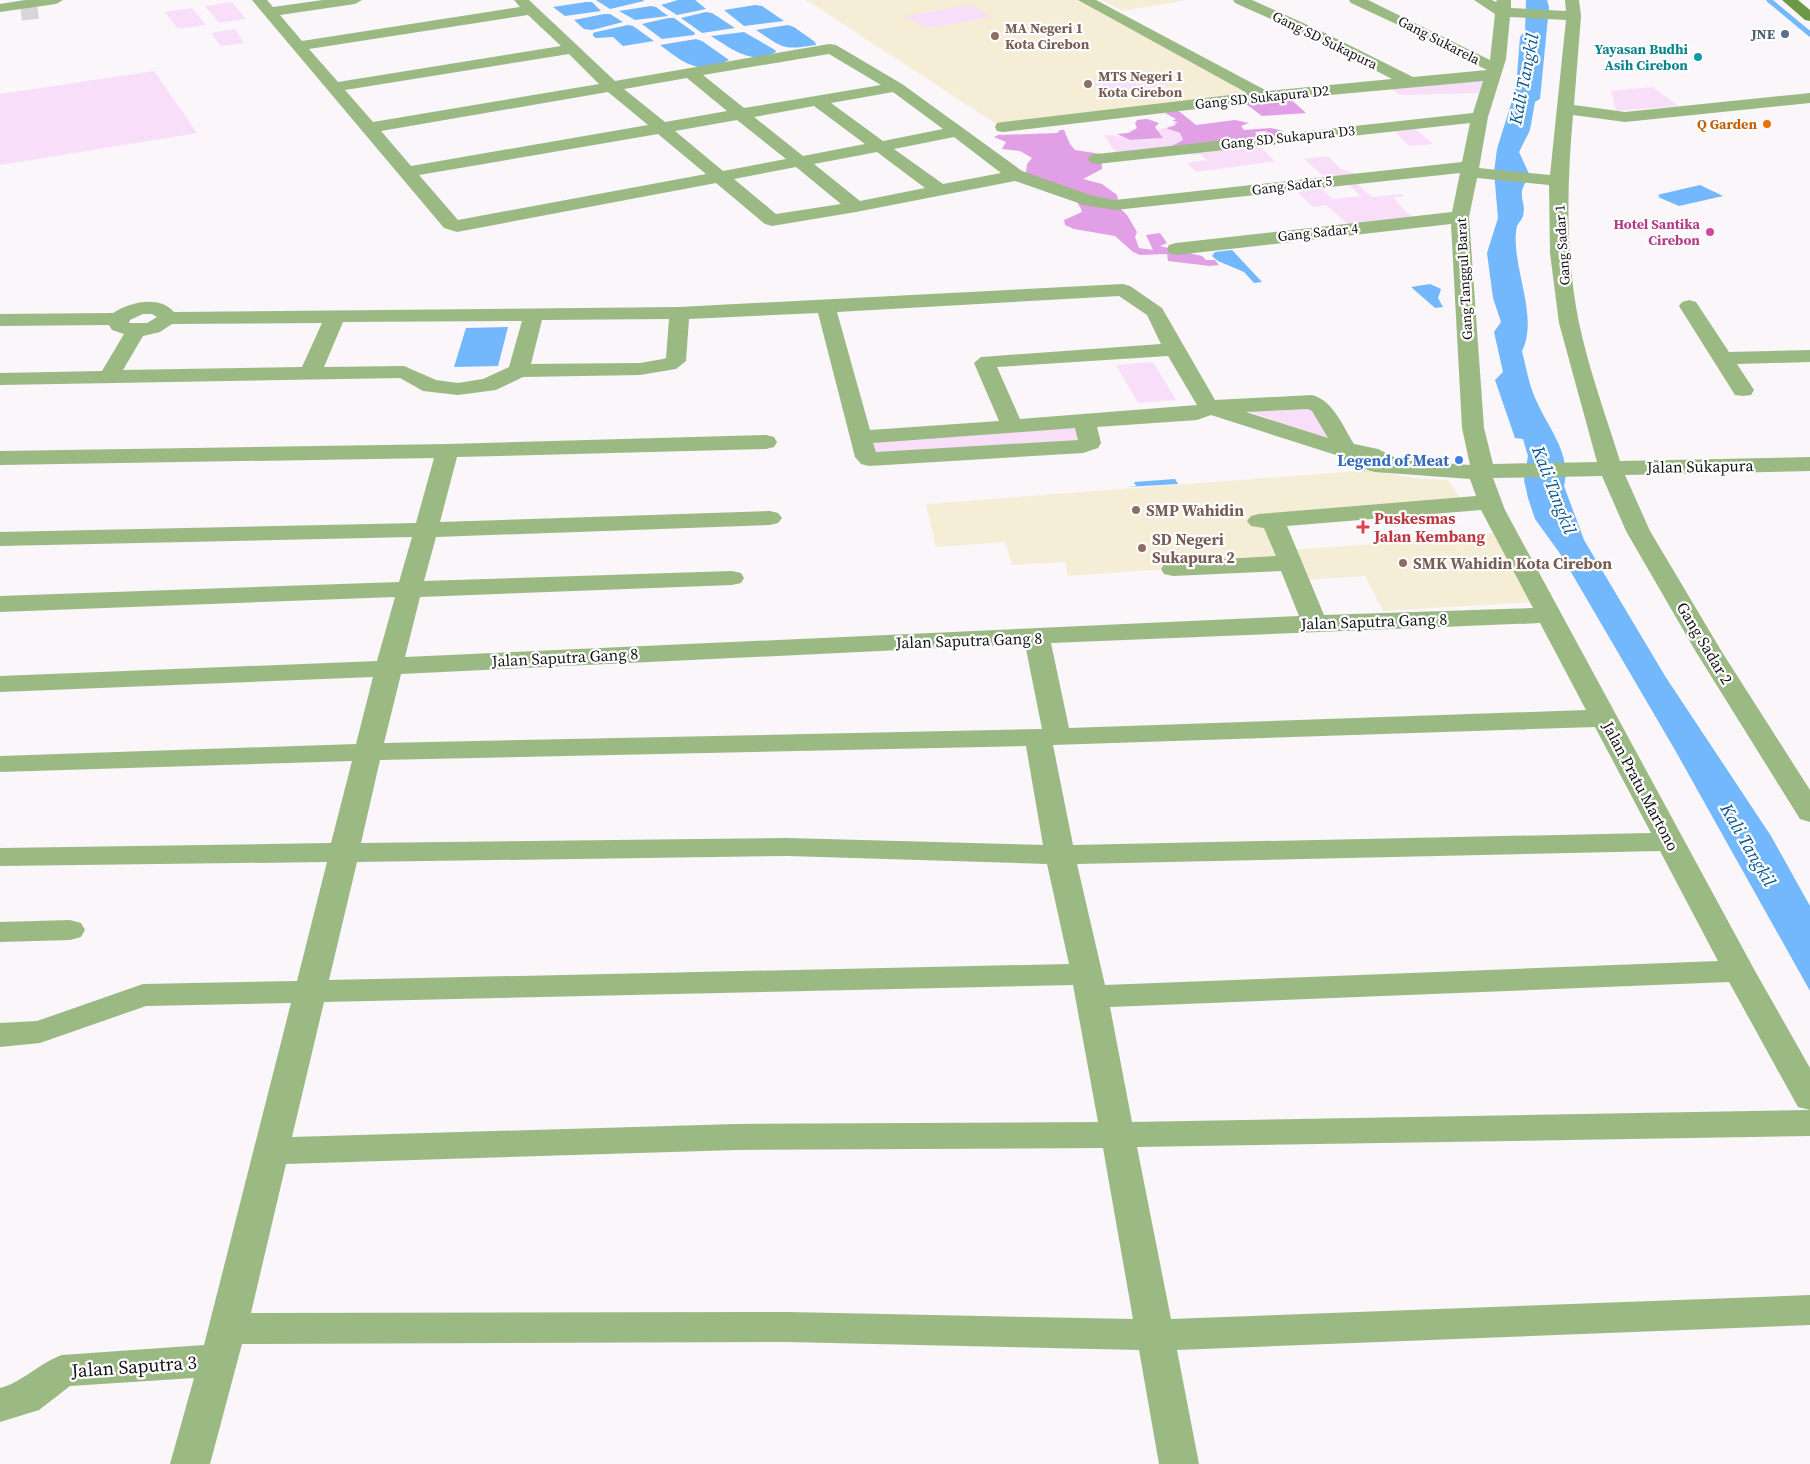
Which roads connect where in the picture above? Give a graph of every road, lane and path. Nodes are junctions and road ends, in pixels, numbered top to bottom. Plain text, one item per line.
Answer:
1 (355, 0) edge
2 (1085, 0) edge
3 (1240, 0) edge
4 (1356, 0) edge
5 (1481, 0) edge
6 (1789, 0) edge
7 (49, 4) tunnel mouth
8 (527, 5) edge
9 (264, 6) edge
10 (3, 8) edge
11 (1507, 8) edge
12 (1570, 11) edge
13 (21, 12) tunnel mouth
14 (1810, 17) edge
15 (299, 46) junction
16 (574, 49) junction
17 (1493, 72) junction
18 (691, 74) junction
19 (1409, 82) junction
20 (335, 87) junction
21 (612, 87) junction
22 (896, 88) junction
23 (1264, 96) junction
24 (1810, 98) edge
25 (817, 102) junction
26 (1564, 109) junction
27 (741, 115) junction
28 (1480, 117) junction
29 (1002, 127) dead end
30 (370, 128) junction
31 (661, 128) junction
32 (956, 132) junction
33 (877, 146) junction
34 (1097, 158) dead end
35 (800, 161) junction
36 (1472, 171) junction
37 (408, 172) junction
38 (1016, 175) junction
39 (718, 176) junction
40 (1553, 180) junction
41 (940, 190) junction
42 (856, 207) junction
43 (1460, 217) junction
44 (1176, 249) dead end
45 (1689, 306) dead end
46 (826, 307) junction
47 (679, 313) junction
48 (534, 314) junction
49 (335, 317) junction
50 (167, 318) junction
51 (118, 319) junction
52 (0, 320) edge
53 (137, 329) junction
54 (1174, 349) junction
55 (1810, 356) edge
56 (1722, 358) junction
57 (519, 371) junction
58 (310, 374) junction
59 (109, 377) junction
60 (0, 379) edge
61 (1744, 390) dead end
62 (1209, 407) junction
63 (1084, 421) junction
64 (1012, 426) junction
65 (861, 437) junction
66 (766, 442) dead end
67 (447, 451) junction
68 (1355, 457) junction
69 (0, 458) edge
70 (1810, 464) edge
71 (1600, 468) junction
72 (1482, 471) junction
73 (1490, 502) junction
74 (770, 518) dead end
75 (424, 530) junction
76 (0, 539) edge
77 (1289, 563) junction
78 (1173, 569) dead end
79 (732, 578) dead end
80 (411, 588) junction
81 (0, 604) edge
82 (1550, 615) junction
83 (1315, 623) junction
84 (1037, 637) junction
85 (389, 667) junction
86 (0, 684) edge
87 (1604, 718) junction
88 (1048, 737) junction
89 (369, 752) junction
90 (0, 764) edge
91 (1810, 813) edge
92 (1671, 842) junction
93 (345, 853) junction
94 (1060, 854) junction
95 (0, 857) edge
96 (70, 930) dead end
97 (0, 932) edge
98 (1739, 971) junction
99 (1089, 986) junction
100 (312, 991) junction
101 (0, 1035) edge
102 (1810, 1098) edge
103 (1810, 1123) edge
104 (1117, 1135) junction
105 (271, 1151) junction
106 (1810, 1310) edge
107 (1155, 1335) junction
108 (223, 1344) junction
109 (0, 1405) edge
110 (190, 1464) edge
111 (1179, 1464) edge

1 - 9 street
2 - 23 street
3 - 19 street, Gang SD Sukapura
4 - 17 street, Gang Sukarela
5 - 11 street
6 - 14 main road
7 - 10 street
8 - 15 street
8 - 16 street
9 - 15 street
10 - 13 street
11 - 12 street
11 - 17 street, Gang Tanggul Barat
12 - 26 street, Gang Sadar 1
15 - 20 street
16 - 20 street
16 - 21 street
17 - 19 street, Gang SD Sukapura D2
17 - 28 street, Gang Tanggul Barat
18 - 21 street
18 - 22 street
18 - 27 street
19 - 23 street, Gang SD Sukapura D2
20 - 30 street
21 - 30 street
21 - 31 street
22 - 25 street
22 - 32 street
23 - 29 street, Gang SD Sukapura D2
24 - 26 street
25 - 27 street
25 - 33 street
26 - 40 street, Gang Sadar 1
27 - 31 street
27 - 35 street
28 - 34 street, Gang SD Sukapura D3
28 - 36 street, Gang Tanggul Barat
30 - 37 street
31 - 37 street
31 - 39 street
32 - 33 street
32 - 38 street
33 - 35 street
33 - 41 street
35 - 39 street
35 - 42 street
36 - 38 street, Gang Sadar 5
36 - 40 street, Gang Sadar 5
36 - 43 street, Gang Tanggul Barat
37 - 39 street
38 - 41 street
39 - 42 street
40 - 71 street, Gang Sadar 1
41 - 42 street
43 - 44 street, Gang Sadar 4
43 - 72 street, Gang Tanggul Barat
45 - 56 street
46 - 47 street
46 - 54 street
46 - 65 street
47 - 48 street
47 - 57 street
48 - 49 street
48 - 57 street
49 - 50 street
49 - 58 street
50 - 51 street
50 - 53 street
51 - 52 street
51 - 53 street
53 - 59 street
54 - 62 street
54 - 64 street
55 - 56 street
56 - 61 street
57 - 58 street
58 - 59 street
59 - 60 street
62 - 63 street
62 - 68 street, Jalan Sukapura
62 - 68 street
63 - 64 street
63 - 65 street
64 - 65 street
66 - 67 street
67 - 69 street
67 - 75 street
68 - 72 street, Jalan Sukapura
70 - 71 street, Jalan Sukapura
71 - 72 street, Jalan Sukapura
71 - 91 street, Gang Sadar 2
72 - 73 street, Jalan Pratu Martono
73 - 77 street
73 - 82 street, Jalan Pratu Martono
74 - 75 street
75 - 76 street
75 - 80 street
77 - 78 street
77 - 83 street
79 - 80 street
80 - 81 street
80 - 85 street
82 - 83 street, Jalan Saputra Gang 8
82 - 87 street, Jalan Pratu Martono
83 - 84 street, Jalan Saputra Gang 8
84 - 85 street, Jalan Saputra Gang 8
84 - 88 street
85 - 86 street, Jalan Saputra Gang 8
85 - 89 street
87 - 88 street
87 - 92 street, Jalan Pratu Martono
88 - 89 street
88 - 94 street
89 - 90 street
89 - 93 street
92 - 94 street
92 - 98 street, Jalan Pratu Martono
93 - 94 street
93 - 95 street
93 - 100 street
94 - 99 street
96 - 97 street
98 - 99 street
98 - 102 street, Jalan Pratu Martono
99 - 100 street
99 - 104 street
100 - 101 street
100 - 105 street
103 - 104 street
104 - 105 street
104 - 107 street
105 - 108 street
106 - 107 street, Jalan Saputra 3
107 - 108 street, Jalan Saputra 3
107 - 111 street
108 - 109 street, Jalan Saputra 3
108 - 110 street

